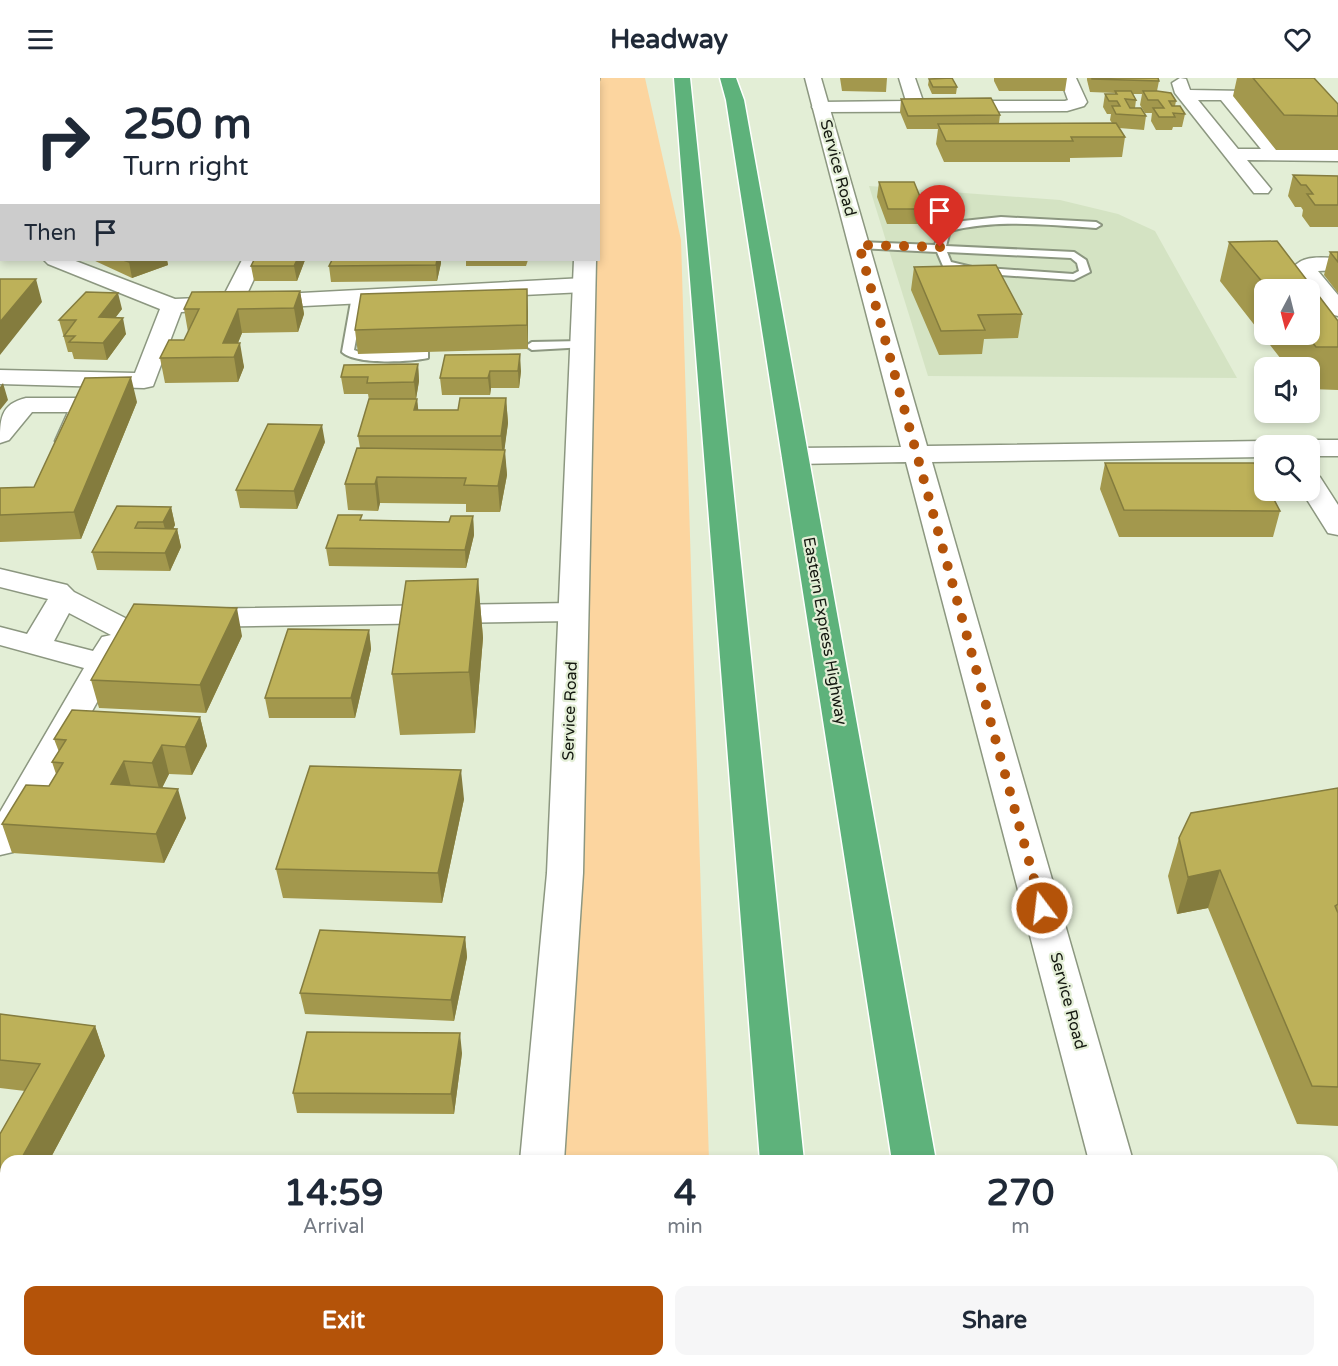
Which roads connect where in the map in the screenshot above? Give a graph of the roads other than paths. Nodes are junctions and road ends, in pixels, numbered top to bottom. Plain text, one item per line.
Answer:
1 (813, 78) edge
2 (908, 78) edge
3 (1051, 78) edge
4 (1067, 78) edge
5 (735, 85) edge
6 (679, 86) edge
7 (1182, 87) edge
8 (1226, 95) junction
9 (821, 107) junction
10 (916, 107) junction
11 (1338, 141) edge
12 (1232, 154) junction
13 (1276, 154) junction
14 (1338, 155) edge
15 (1261, 189) dead end
16 (1096, 225) dead end
17 (859, 245) junction
18 (940, 247) junction
19 (58, 261) edge
20 (252, 261) edge
21 (1338, 264) edge
22 (584, 272) edge
23 (1074, 277) junction
24 (1078, 291) dead end
25 (235, 294) junction
26 (358, 296) junction
27 (165, 297) junction
28 (1338, 309) edge
29 (582, 345) junction
30 (531, 346) dead end
31 (424, 356) edge
32 (0, 377) edge
33 (71, 379) junction
34 (55, 404) junction
35 (0, 435) edge
36 (1320, 448) edge
37 (1338, 448) edge
38 (1254, 449) edge
39 (917, 454) junction
40 (795, 456) junction
41 (58, 462) edge
42 (1322, 494) edge
43 (1338, 527) edge
44 (0, 578) edge
45 (63, 598) junction
46 (573, 612) junction
47 (147, 623) junction
48 (0, 636) edge
49 (36, 645) junction
50 (103, 663) junction
51 (0, 843) edge
52 (542, 1155) edge
53 (781, 1155) edge
54 (913, 1155) edge
55 (1109, 1155) edge

1 - 9 street, Service Road
2 - 10 street
3 - 4 street
4 - 10 street
5 - 40 highway, Eastern Express Highway
6 - 53 highway
7 - 8 street
7 - 12 street
8 - 11 street
8 - 13 street
9 - 10 street
9 - 17 street, Service Road
12 - 13 street
12 - 15 street
13 - 14 street
16 - 18 lane
17 - 18 lane
17 - 39 street, Service Road
18 - 23 lane
18 - 23 lane
19 - 27 street
20 - 25 street
21 - 28 street
22 - 26 street
22 - 29 street, Service Road
23 - 24 lane
25 - 26 street
25 - 27 street
26 - 31 lane
27 - 33 street
29 - 30 lane
29 - 46 street, Service Road
32 - 33 street
33 - 34 street
34 - 35 street
34 - 41 street
36 - 37 street
38 - 39 street
39 - 40 street
39 - 55 street, Service Road
40 - 54 highway, Eastern Express Highway
42 - 43 street
44 - 45 street
45 - 47 street
45 - 49 street
46 - 47 street
46 - 52 street, Service Road
47 - 50 street
48 - 49 street
49 - 50 street
50 - 51 street

